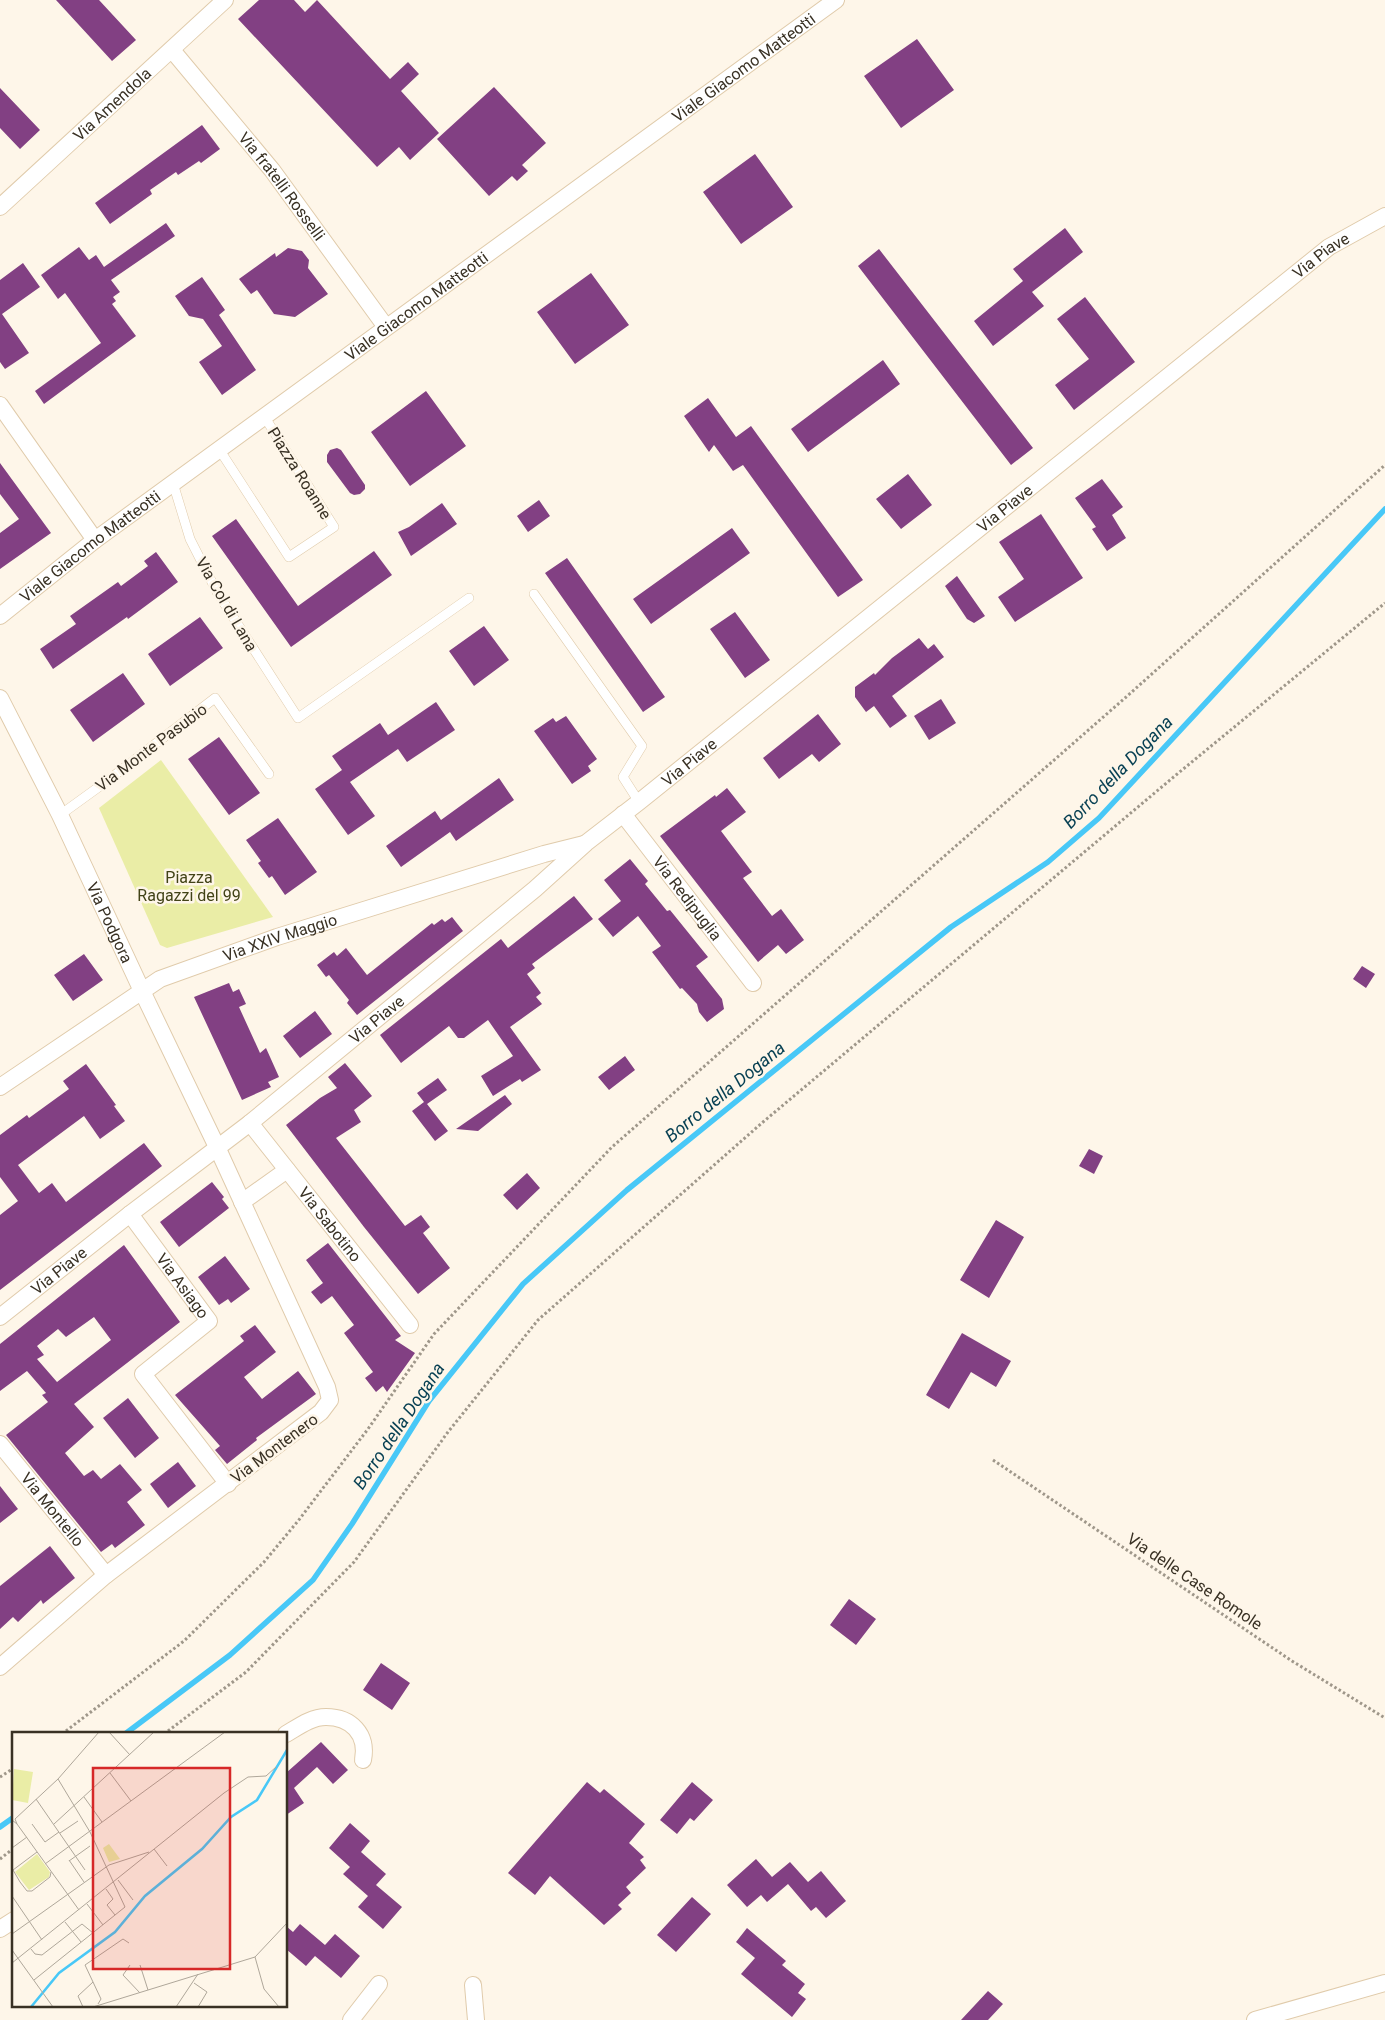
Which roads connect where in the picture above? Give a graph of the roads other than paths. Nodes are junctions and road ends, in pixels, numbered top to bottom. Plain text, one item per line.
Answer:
1 (225, 0) edge
2 (836, 0) edge
3 (172, 50) junction
4 (0, 207) edge
5 (1385, 216) edge
6 (386, 327) junction
7 (0, 405) edge
8 (264, 416) junction
9 (219, 449) junction
10 (173, 482) junction
11 (95, 540) junction
12 (534, 594) dead end
13 (469, 598) dead end
14 (0, 616) edge
15 (0, 698) edge
16 (269, 774) dead end
17 (639, 802) junction
18 (623, 814) junction
19 (60, 815) junction
20 (586, 843) junction
21 (753, 984) dead end
22 (142, 992) junction
23 (0, 1087) edge
24 (250, 1123) junction
25 (217, 1147) junction
26 (287, 1170) junction
27 (242, 1202) junction
28 (130, 1214) junction
29 (0, 1317) edge
30 (410, 1325) dead end
31 (0, 1444) edge
32 (228, 1484) junction
33 (106, 1575) junction
34 (2, 1663) edge
35 (288, 1733) edge
36 (362, 1760) dead end
37 (12, 1921) edge
38 (0, 1929) edge
39 (1385, 1983) edge
40 (379, 1984) dead end
41 (474, 1985) dead end
42 (351, 2020) edge
43 (476, 2020) edge
44 (1255, 2020) edge

1 - 3 street, Via Amendola
2 - 6 street, Viale Giacomo Matteotti
3 - 4 street, Via Amendola
3 - 6 street, Via fratelli Rosselli
5 - 17 street, Via Piave
6 - 8 street, Viale Giacomo Matteotti
7 - 11 street
8 - 9 street, Viale Giacomo Matteotti
8 - 9 lane, Piazza Roanne
9 - 10 street, Viale Giacomo Matteotti
10 - 11 street, Viale Giacomo Matteotti
10 - 13 lane, Via Col di Lana
11 - 14 street, Viale Giacomo Matteotti
12 - 17 lane
15 - 19 street, Via Podgora
16 - 19 lane, Via Monte Pasubio
17 - 18 street, Via Piave
18 - 20 street, Via Piave
18 - 21 street, Via Redipuglia
19 - 22 street, Via Podgora
20 - 22 street, Via XXIV Maggio
20 - 24 street, Via Piave
22 - 23 street, Via XXIV Maggio
22 - 25 street, Via Podgora
24 - 25 street, Via Piave
24 - 26 street, Via Sabotino
25 - 27 street, Via Montenero
25 - 28 street, Via Piave
26 - 27 street
26 - 30 street, Via Sabotino
27 - 32 street, Via Montenero
28 - 29 street, Via Piave
28 - 32 street, Via Asiago
31 - 33 street, Via Montello
32 - 33 street, Via Montenero
33 - 34 street, Via Montenero
35 - 36 street
37 - 38 street
39 - 44 street
40 - 42 street
41 - 43 street

